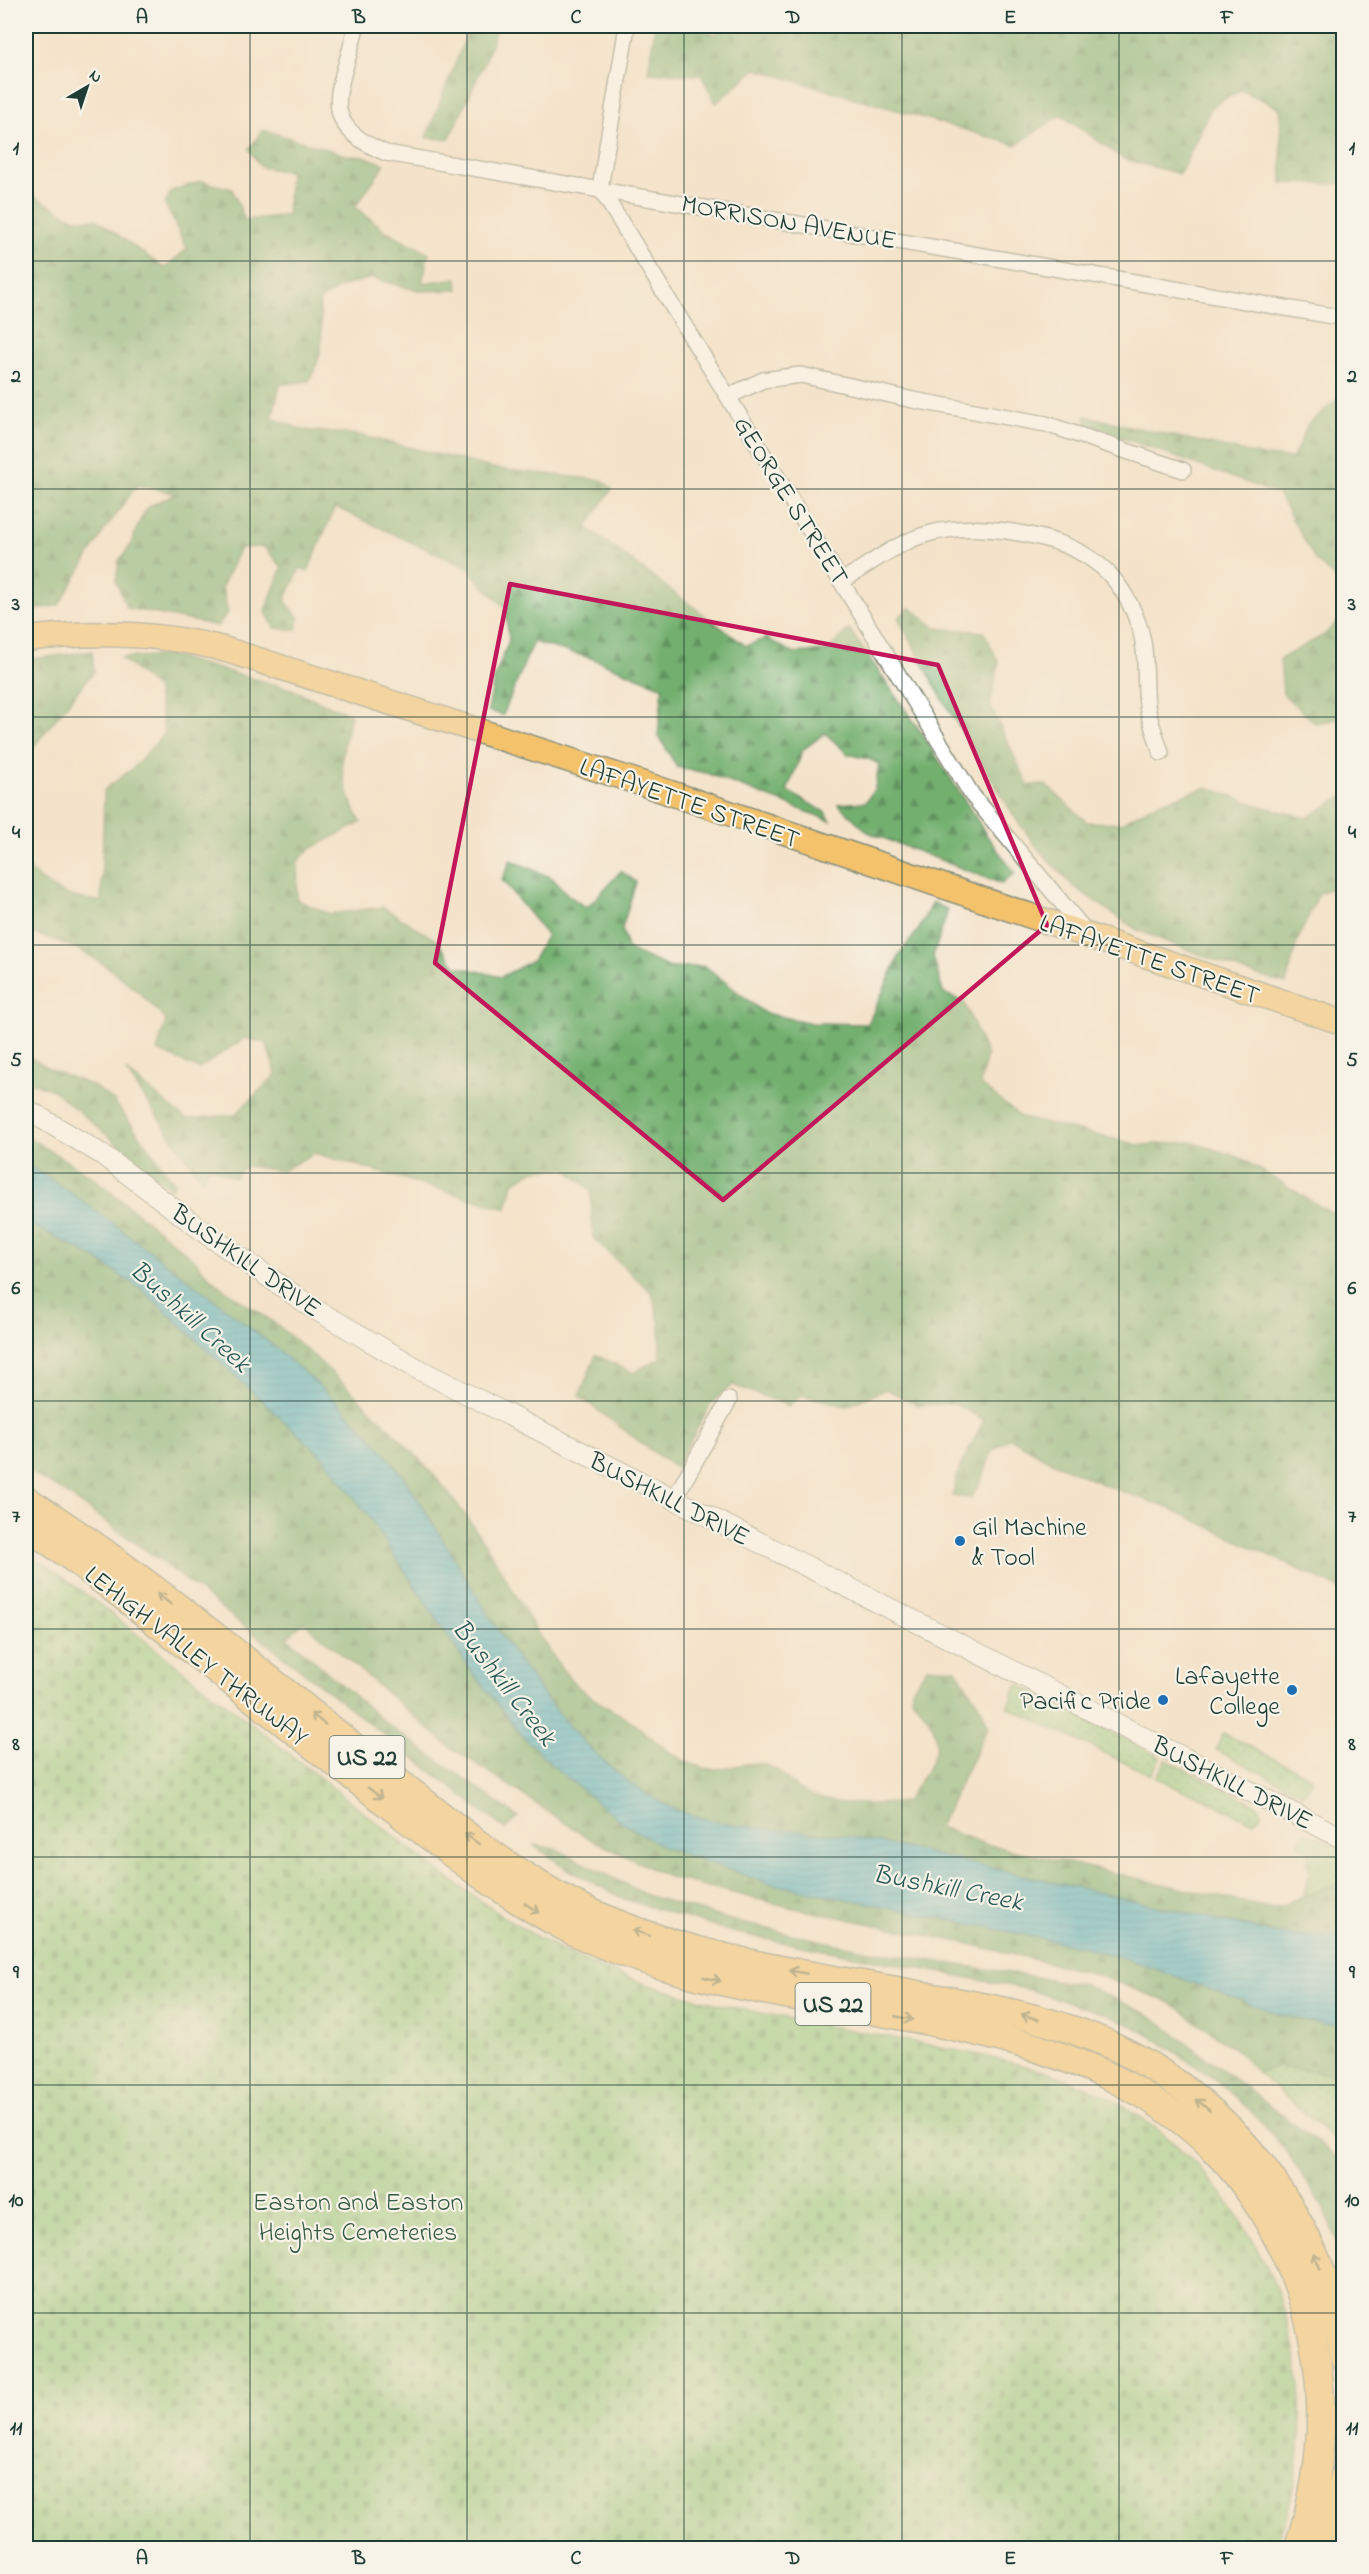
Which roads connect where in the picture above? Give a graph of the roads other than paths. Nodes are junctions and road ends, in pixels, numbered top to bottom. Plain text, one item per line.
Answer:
1 (356, 26) edge
2 (627, 26) edge
3 (600, 188) junction
4 (1344, 318) edge
5 (729, 396) junction
6 (1183, 470) dead end
7 (842, 581) junction
8 (26, 639) edge
9 (1161, 753) dead end
10 (1091, 938) junction
11 (1344, 1023) edge
12 (26, 1109) edge
13 (729, 1400) dead end
14 (674, 1499) junction
15 (26, 1500) edge
16 (26, 1526) edge
17 (1344, 1839) edge
18 (1344, 2357) edge
19 (1344, 2477) edge
20 (1298, 2548) edge
21 (1326, 2548) edge

1 - 3 street, MORRISON AVENUE
2 - 3 street
3 - 4 street, MORRISON AVENUE
3 - 5 street, GEORGE STREET
5 - 6 street
5 - 7 street, GEORGE STREET
7 - 9 street
7 - 10 street, GEORGE STREET
8 - 10 main road, LAFAYETTE STREET
10 - 11 main road, LAFAYETTE STREET
12 - 14 street, BUSHKILL DRIVE
13 - 14 street
14 - 17 street, BUSHKILL DRIVE
18 -> 15 highway, LEHIGH VALLEY THRUWAY / US 22
16 -> 20 highway, LEHIGH VALLEY THRUWAY / US 22
19 - 21 highway

